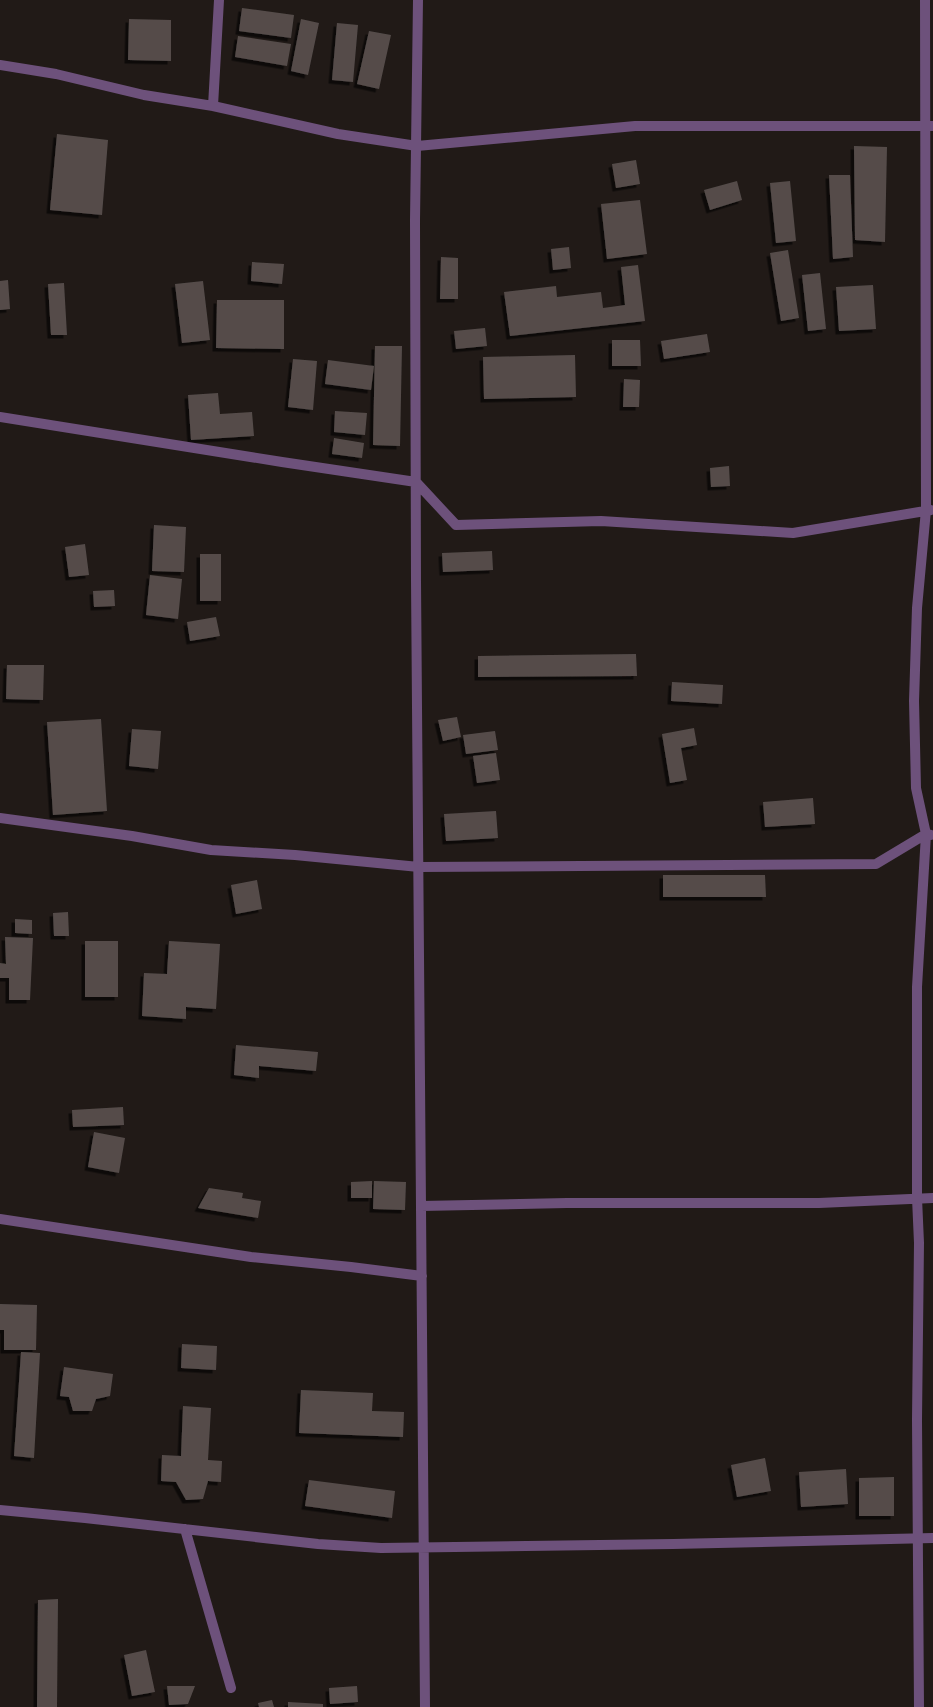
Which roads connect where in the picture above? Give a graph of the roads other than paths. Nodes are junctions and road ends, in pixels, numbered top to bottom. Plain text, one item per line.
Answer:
1 (219, 0) edge
2 (418, 0) edge
3 (925, 0) edge
4 (0, 65) edge
5 (213, 106) junction
6 (930, 126) edge
7 (417, 146) junction
8 (0, 417) edge
9 (416, 482) junction
10 (930, 510) edge
11 (0, 818) edge
12 (930, 835) edge
13 (419, 867) junction
14 (917, 1198) junction
15 (933, 1198) edge
16 (421, 1206) junction
17 (0, 1219) edge
18 (422, 1276) junction
19 (0, 1510) edge
20 (185, 1529) junction
21 (919, 1538) junction
22 (933, 1538) edge
23 (425, 1548) junction
24 (232, 1688) dead end
25 (426, 1707) edge
26 (919, 1707) edge

1 - 5 street
2 - 7 street
3 - 6 street
4 - 5 street
5 - 7 street
6 - 7 street
6 - 10 street
7 - 9 street
8 - 9 street
9 - 10 street
9 - 13 street
10 - 12 street
11 - 13 street
12 - 13 street
12 - 14 street
13 - 16 street
14 - 15 street
14 - 16 street
14 - 21 street
16 - 18 street
17 - 18 street
18 - 23 street
19 - 20 street
20 - 23 street
20 - 24 street
21 - 22 street
21 - 23 street
21 - 26 street
23 - 25 street

